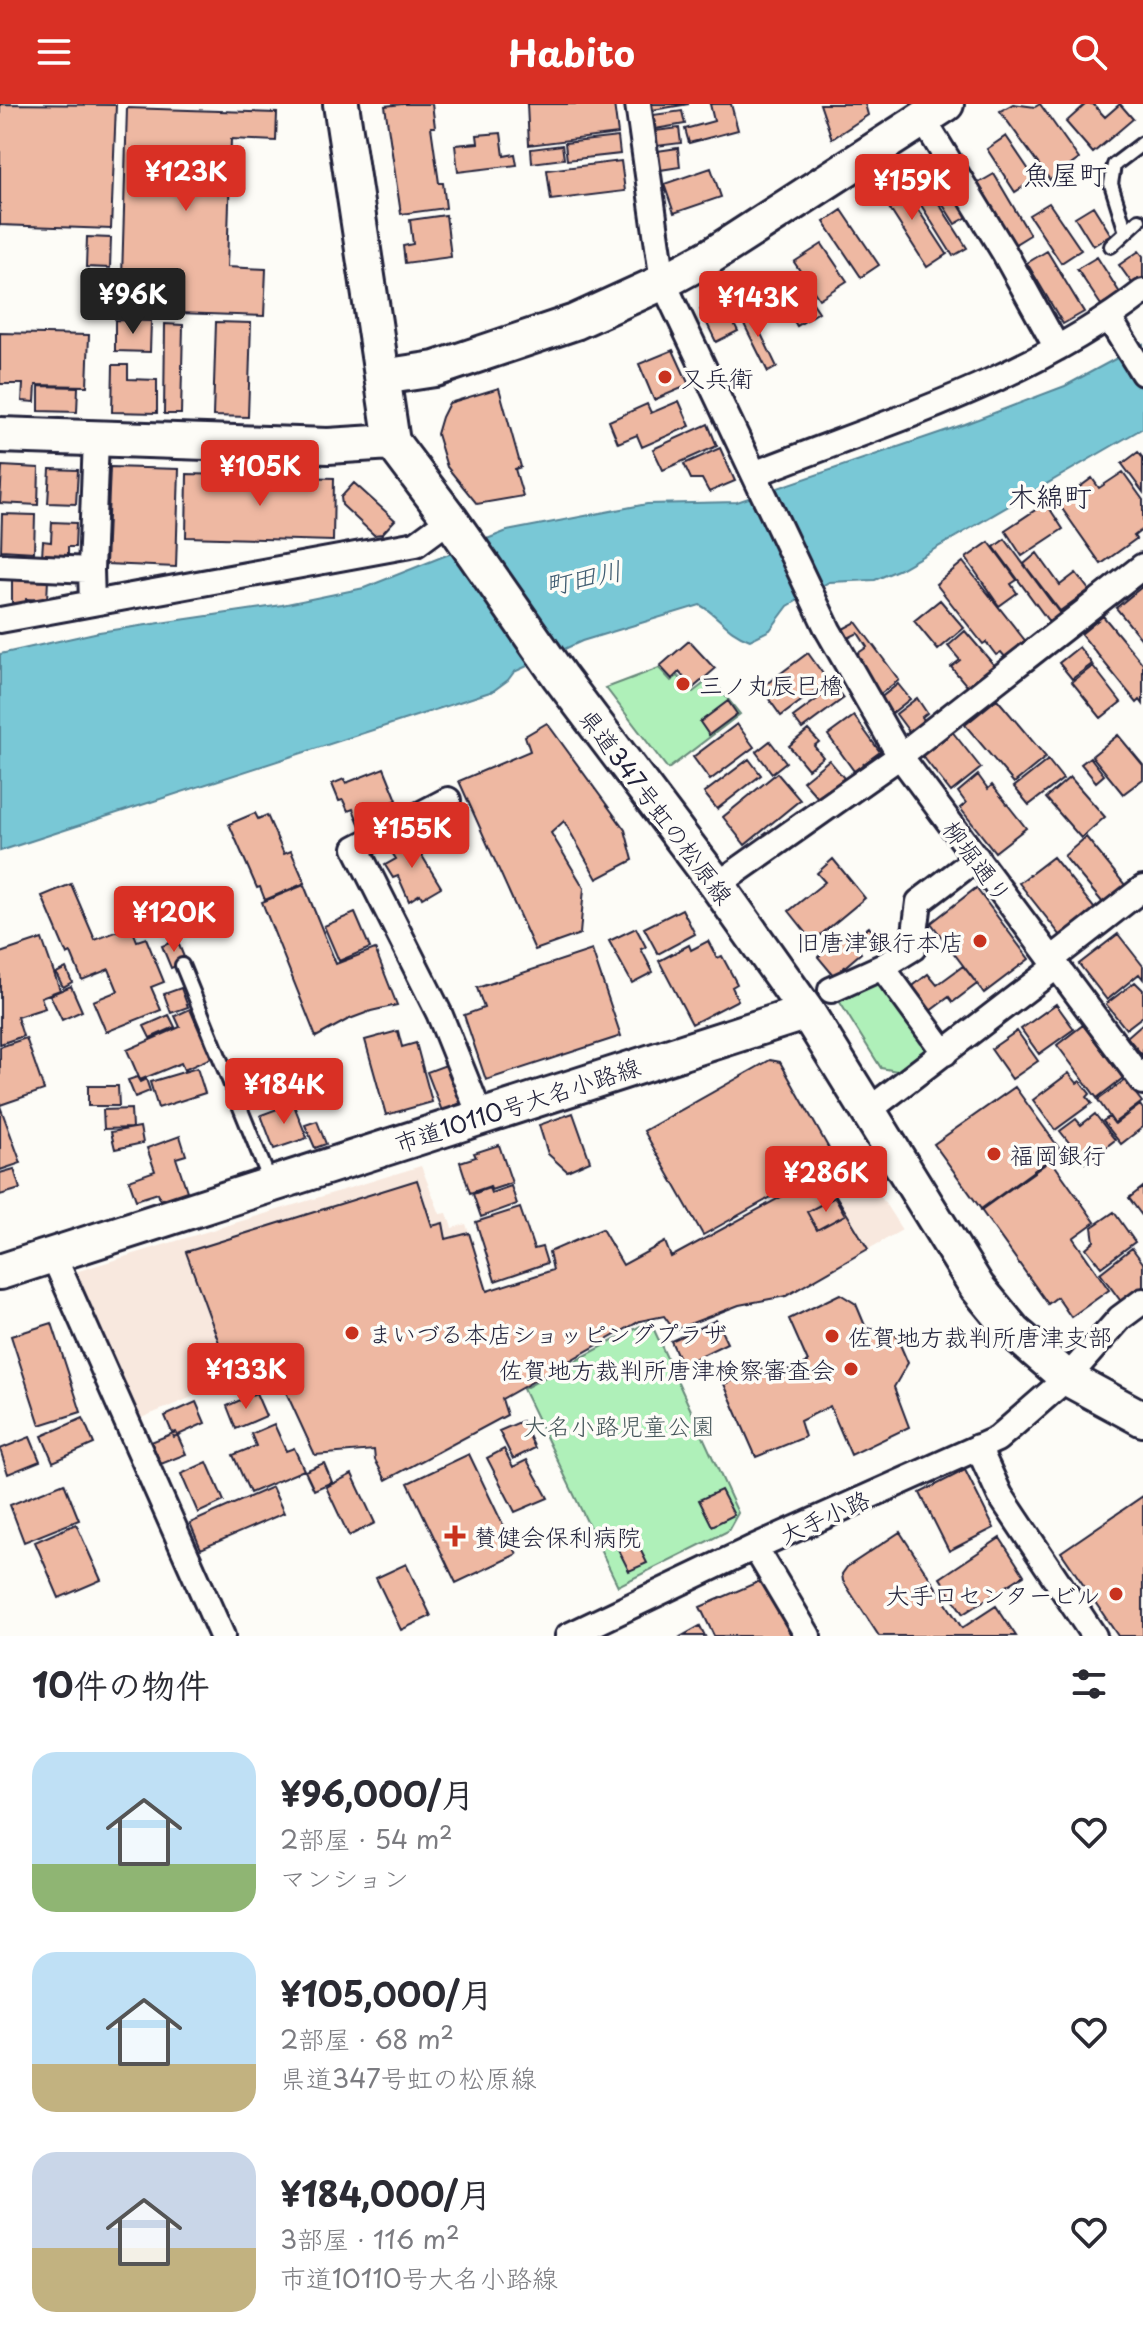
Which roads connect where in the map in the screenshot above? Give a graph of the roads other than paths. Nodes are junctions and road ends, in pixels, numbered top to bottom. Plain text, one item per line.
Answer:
1 (341, 104) edge
2 (638, 104) edge
3 (934, 111) edge
4 (1143, 143) edge
5 (1139, 220) dead end
6 (1126, 232) junction
7 (1111, 246) dead end
8 (663, 282) junction
9 (1143, 292) edge
10 (1109, 318) junction
11 (1057, 348) junction
12 (1143, 373) edge
13 (382, 377) junction
14 (0, 435) edge
15 (96, 439) junction
16 (392, 442) junction
17 (754, 474) junction
18 (455, 527) junction
19 (0, 566) edge
20 (1143, 566) edge
21 (91, 570) junction
22 (92, 603) junction
23 (0, 620) edge
24 (900, 756) junction
25 (448, 800) dead end
26 (977, 858) junction
27 (717, 885) junction
28 (1143, 888) edge
29 (1055, 963) junction
30 (182, 965) dead end
31 (882, 967) junction
32 (819, 1001) junction
33 (945, 1053) junction
34 (1143, 1082) edge
35 (869, 1110) junction
36 (480, 1115) junction
37 (271, 1184) junction
38 (53, 1255) junction
39 (0, 1272) edge
40 (1143, 1301) edge
41 (1067, 1378) junction
42 (1143, 1419) edge
43 (978, 1447) junction
44 (755, 1547) junction
45 (222, 1636) edge
46 (568, 1636) edge
47 (808, 1636) edge
48 (1094, 1636) edge

1 - 13 street, 県道347号虹の松原線
2 - 8 street, 柳堀通り
3 - 8 street
3 - 11 street
4 - 6 lane
5 - 6 lane
6 - 7 lane
8 - 13 street
8 - 17 street, 柳堀通り
9 - 10 street
10 - 11 street
10 - 12 street
11 - 17 street
13 - 16 street, 県道347号虹の松原線
14 - 15 street
15 - 16 street
15 - 21 street
16 - 18 street, 県道347号虹の松原線
17 - 24 street, 柳堀通り
18 - 22 street
18 - 27 street, 県道347号虹の松原線
19 - 21 street
20 - 24 street
21 - 22 street
22 - 23 street
24 - 26 street, 柳堀通り
24 - 27 street
25 - 36 street
26 - 29 street, 柳堀通り
26 - 31 street
27 - 32 street, 県道347号虹の松原線
28 - 29 street
29 - 33 street
29 - 34 street, 柳堀通り
30 - 37 lane
31 - 32 street
31 - 33 street
32 - 35 street, 県道347号虹の松原線
32 - 36 street, 市道10110号大名小路線
33 - 35 street
35 - 41 street, 県道347号虹の松原線
36 - 37 street, 市道10110号大名小路線
37 - 38 street, 市道10110号大名小路線
38 - 39 street, 市道10110号大名小路線
38 - 45 street
40 - 41 street, 大手小路
41 - 42 street, 県道347号虹の松原線
41 - 43 street, 大手小路
43 - 44 street, 大手小路
43 - 48 street
44 - 46 street, 大手小路
44 - 47 street

